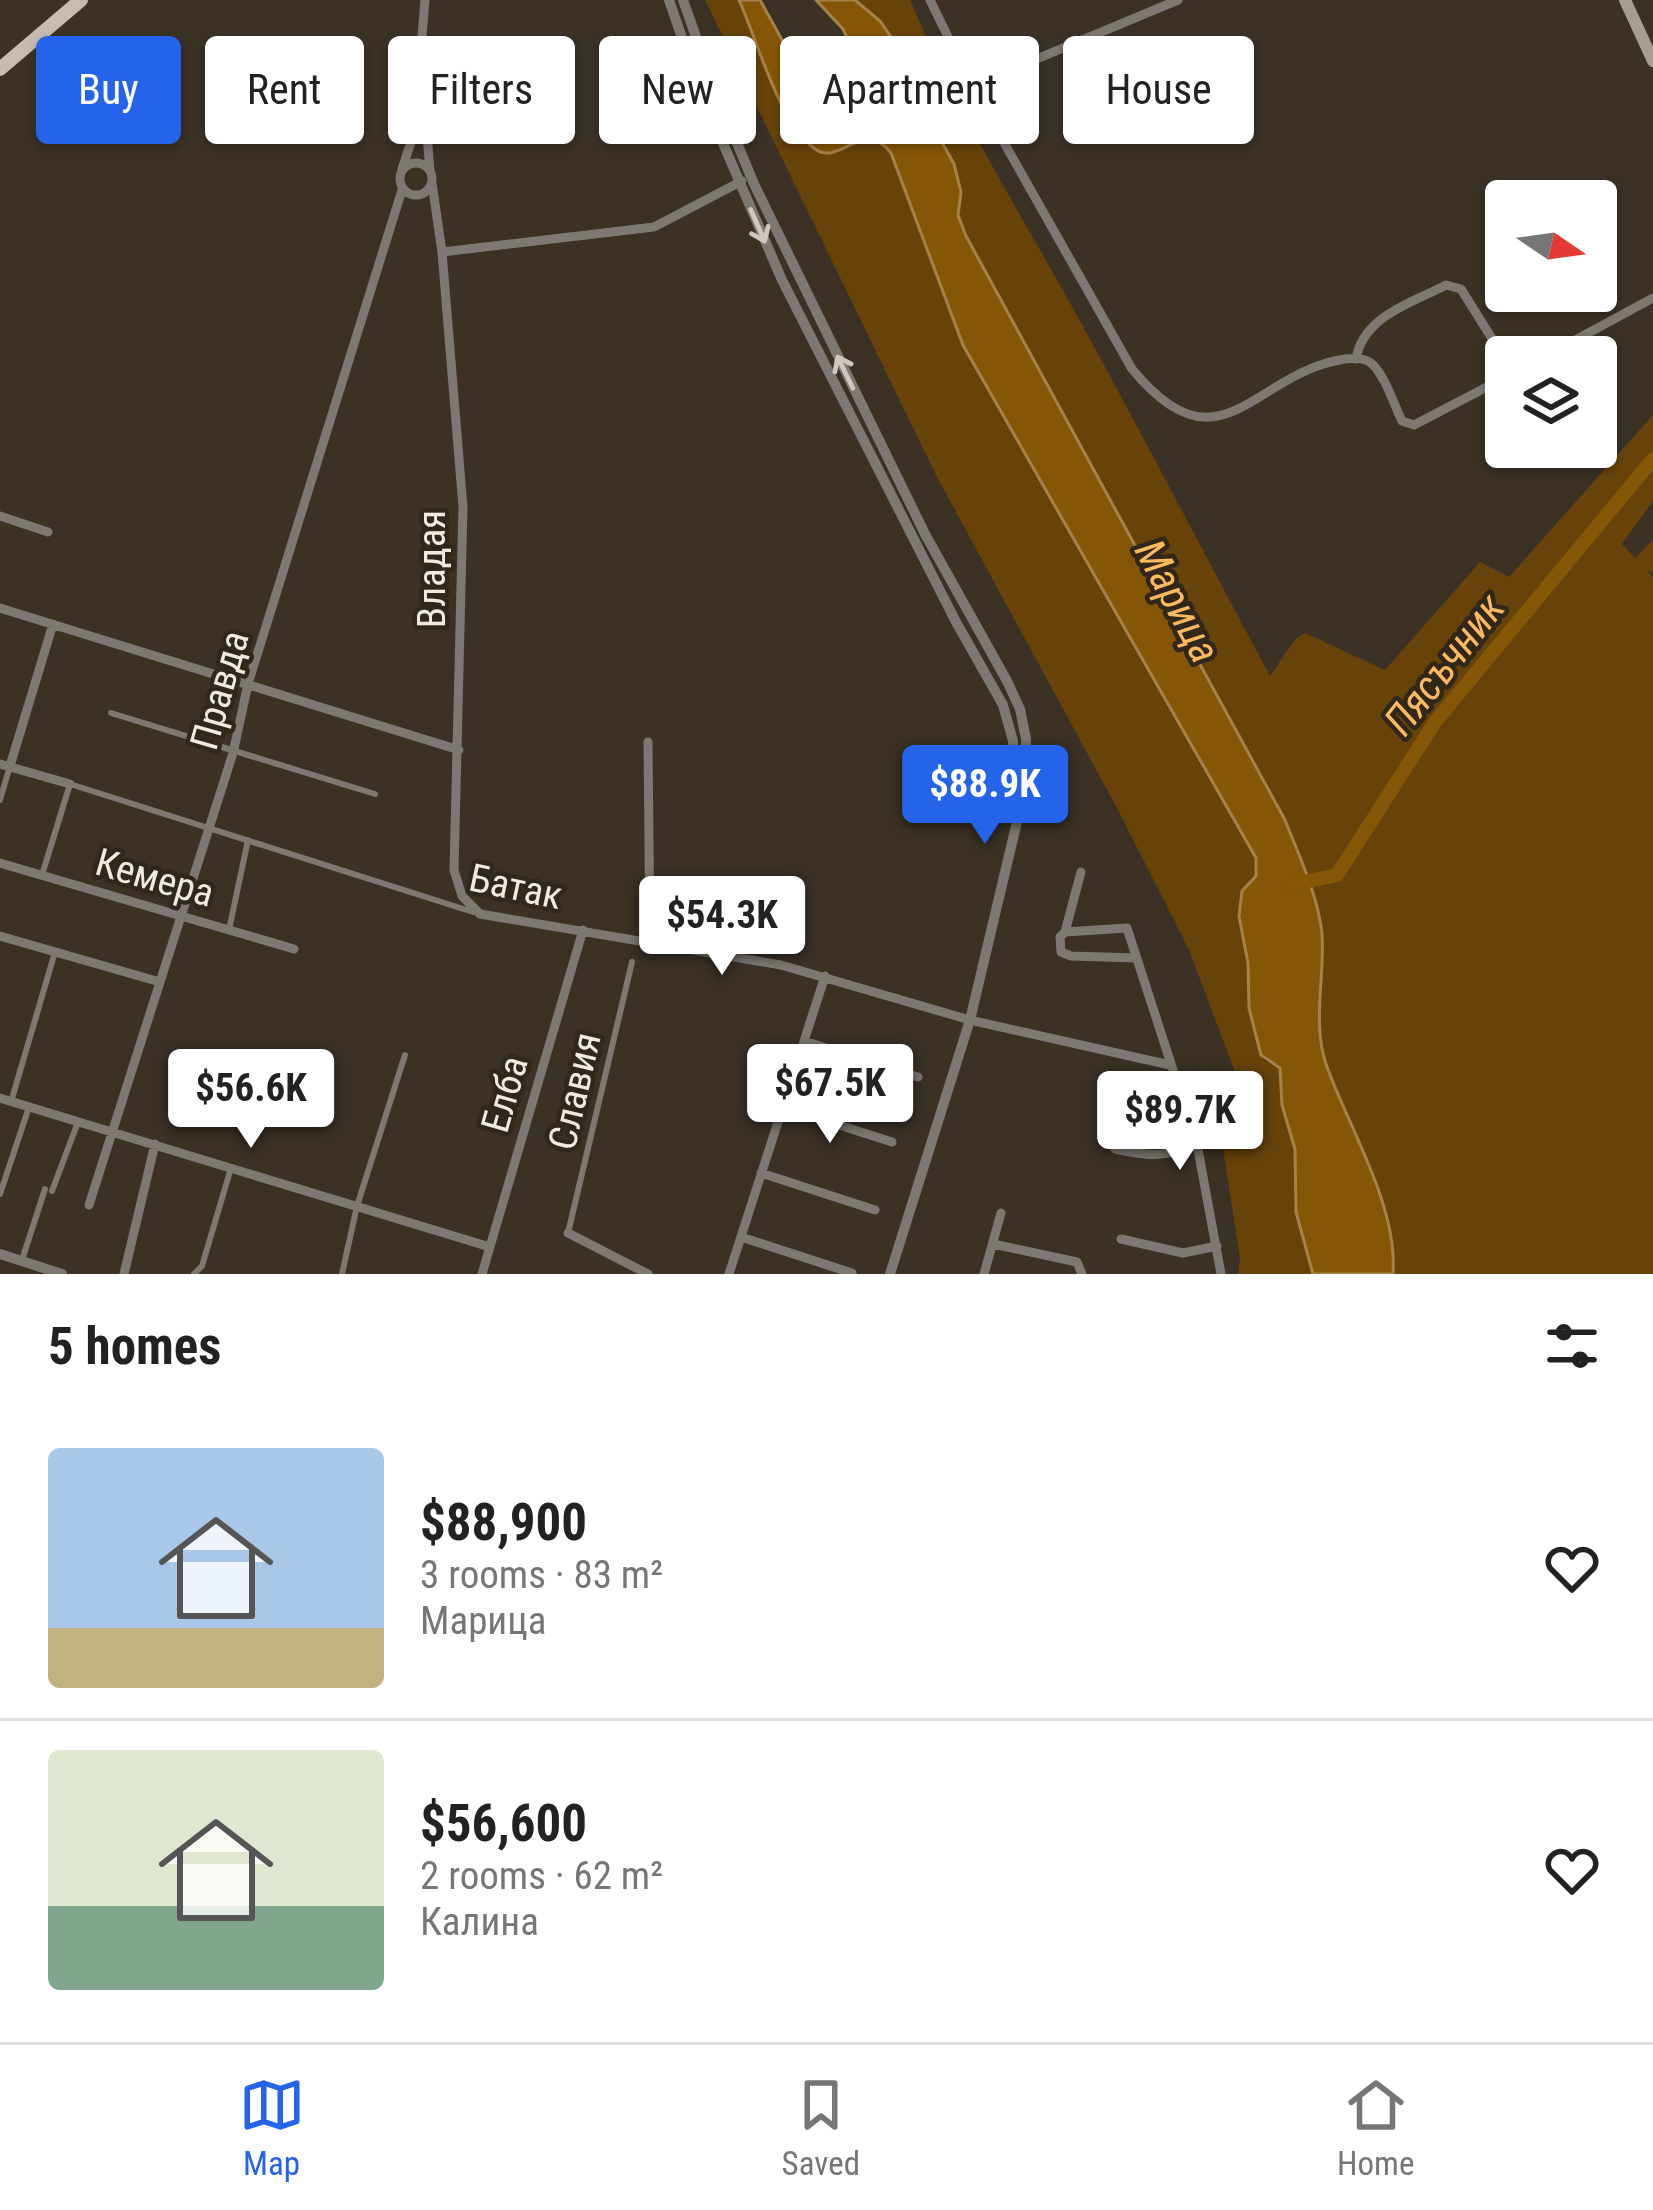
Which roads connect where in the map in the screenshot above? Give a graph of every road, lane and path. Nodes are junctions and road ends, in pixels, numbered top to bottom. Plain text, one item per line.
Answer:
1 (81, 0) edge
2 (425, 0) edge
3 (669, 0) edge
4 (683, 0) edge
5 (930, 0) edge
6 (1178, 0) edge
7 (1625, 0) edge
8 (423, 36) edge
9 (948, 36) edge
10 (1039, 58) edge
11 (1653, 61) edge
12 (0, 69) edge
13 (410, 144) edge
14 (428, 144) edge
15 (1005, 144) edge
16 (402, 169) junction
17 (431, 177) junction
18 (751, 177) junction
19 (738, 183) junction
20 (402, 190) junction
21 (417, 196) junction
22 (436, 218) junction
23 (442, 252) junction
24 (1653, 298) edge
25 (1490, 336) edge
26 (1583, 336) edge
27 (1356, 359) junction
28 (1485, 387) edge
29 (0, 516) edge
30 (48, 532) dead end
31 (0, 608) edge
32 (53, 624) junction
33 (248, 684) junction
34 (111, 713) dead end
35 (648, 742) dead end
36 (459, 751) junction
37 (233, 753) junction
38 (5, 765) edge
39 (70, 784) junction
40 (375, 794) dead end
41 (0, 800) edge
42 (1014, 822) junction
43 (209, 828) junction
44 (248, 840) junction
45 (0, 863) edge
46 (1081, 872) dead end
47 (42, 875) junction
48 (480, 914) junction
49 (180, 916) junction
50 (229, 930) junction
51 (584, 930) junction
52 (1065, 932) junction
53 (0, 936) edge
54 (650, 942) junction
55 (293, 949) dead end
56 (55, 952) junction
57 (1136, 958) junction
58 (632, 962) dead end
59 (825, 976) junction
60 (160, 982) junction
61 (970, 1020) junction
62 (804, 1041) junction
63 (405, 1054) dead end
64 (1170, 1066) junction
65 (918, 1077) dead end
66 (6, 1100) edge
67 (28, 1107) junction
68 (783, 1108) junction
69 (78, 1122) junction
70 (113, 1133) junction
71 (892, 1142) dead end
72 (155, 1144) junction
73 (1197, 1144) junction
74 (1115, 1149) dead end
75 (231, 1168) junction
76 (761, 1173) junction
77 (0, 1194) edge
78 (89, 1205) dead end
79 (357, 1206) junction
80 (874, 1210) dead end
81 (1001, 1213) dead end
82 (568, 1233) joint
83 (741, 1237) junction
84 (1121, 1239) dead end
85 (993, 1244) junction
86 (1217, 1246) junction
87 (490, 1247) junction
88 (0, 1254) edge
89 (22, 1262) junction
90 (852, 1273) edge
91 (62, 1274) edge
92 (124, 1274) edge
93 (194, 1274) edge
94 (342, 1274) edge
95 (482, 1274) edge
96 (648, 1274) edge
97 (729, 1274) edge
98 (890, 1274) edge
99 (984, 1274) edge
100 (1082, 1274) edge
101 (1221, 1274) edge

1 - 12 main road
2 - 8 street, Владая
3 - 19 street
4 - 18 street
5 - 9 street
6 - 10 street
7 - 11 main road
13 - 16 street, Владая
14 - 17 street, Владая
15 - 27 street
16 - 17 street
16 - 20 street, Владая
17 - 21 street
17 - 22 street, Владая
18 - 19 street
42 -> 18 street
19 - 23 street
19 -> 42 street
20 - 21 street
20 - 33 street, Правда
21 - 22 street
22 - 23 street, Владая
23 - 36 street, Владая
24 - 26 street
25 - 27 street
27 - 28 street
29 - 30 street
31 - 32 street
32 - 33 street
32 - 38 street
33 - 36 street
33 - 37 street, Правда
34 - 37 street
35 - 54 street
36 - 48 street, Владая
37 - 40 street
37 - 43 street, Правда
38 - 39 street, Батак
38 - 41 street
39 - 43 street, Батак
39 - 47 street
42 - 61 street
43 - 44 street, Батак
43 - 49 street, Правда
44 - 48 street, Батак
44 - 50 street
45 - 47 street, Кемера
46 - 52 street
47 - 49 street, Кемера
48 - 51 street, Батак
49 - 50 street, Кемера
49 - 60 street, Правда
50 - 55 street, Кемера
51 - 54 street, Батак
51 - 87 street, Елба
52 - 57 street
52 - 57 street
53 - 56 street
54 - 59 street, Батак
56 - 60 street
56 - 66 street
57 - 64 street
58 - 82 street, Славия
59 - 61 street, Батак
59 - 62 street
60 - 70 street, Правда
61 - 64 street, Батак
61 - 98 street
62 - 65 street
62 - 68 street
63 - 79 street
64 - 73 street
66 - 67 street
67 - 69 street
67 - 77 street
68 - 71 street
68 - 76 street
69 - 70 street
69 - 89 street
70 - 72 street
70 - 78 street, Правда
72 - 75 street
72 - 92 street
73 - 74 street
73 - 86 street
75 - 79 street
75 - 93 street
76 - 80 street
76 - 83 street
79 - 87 street
79 - 94 street
81 - 85 street
82 - 96 street
83 - 90 street
83 - 97 street
84 - 86 street
85 - 99 street
85 - 100 street
86 - 101 street
87 - 95 street, Елба
88 - 89 street
89 - 91 street

